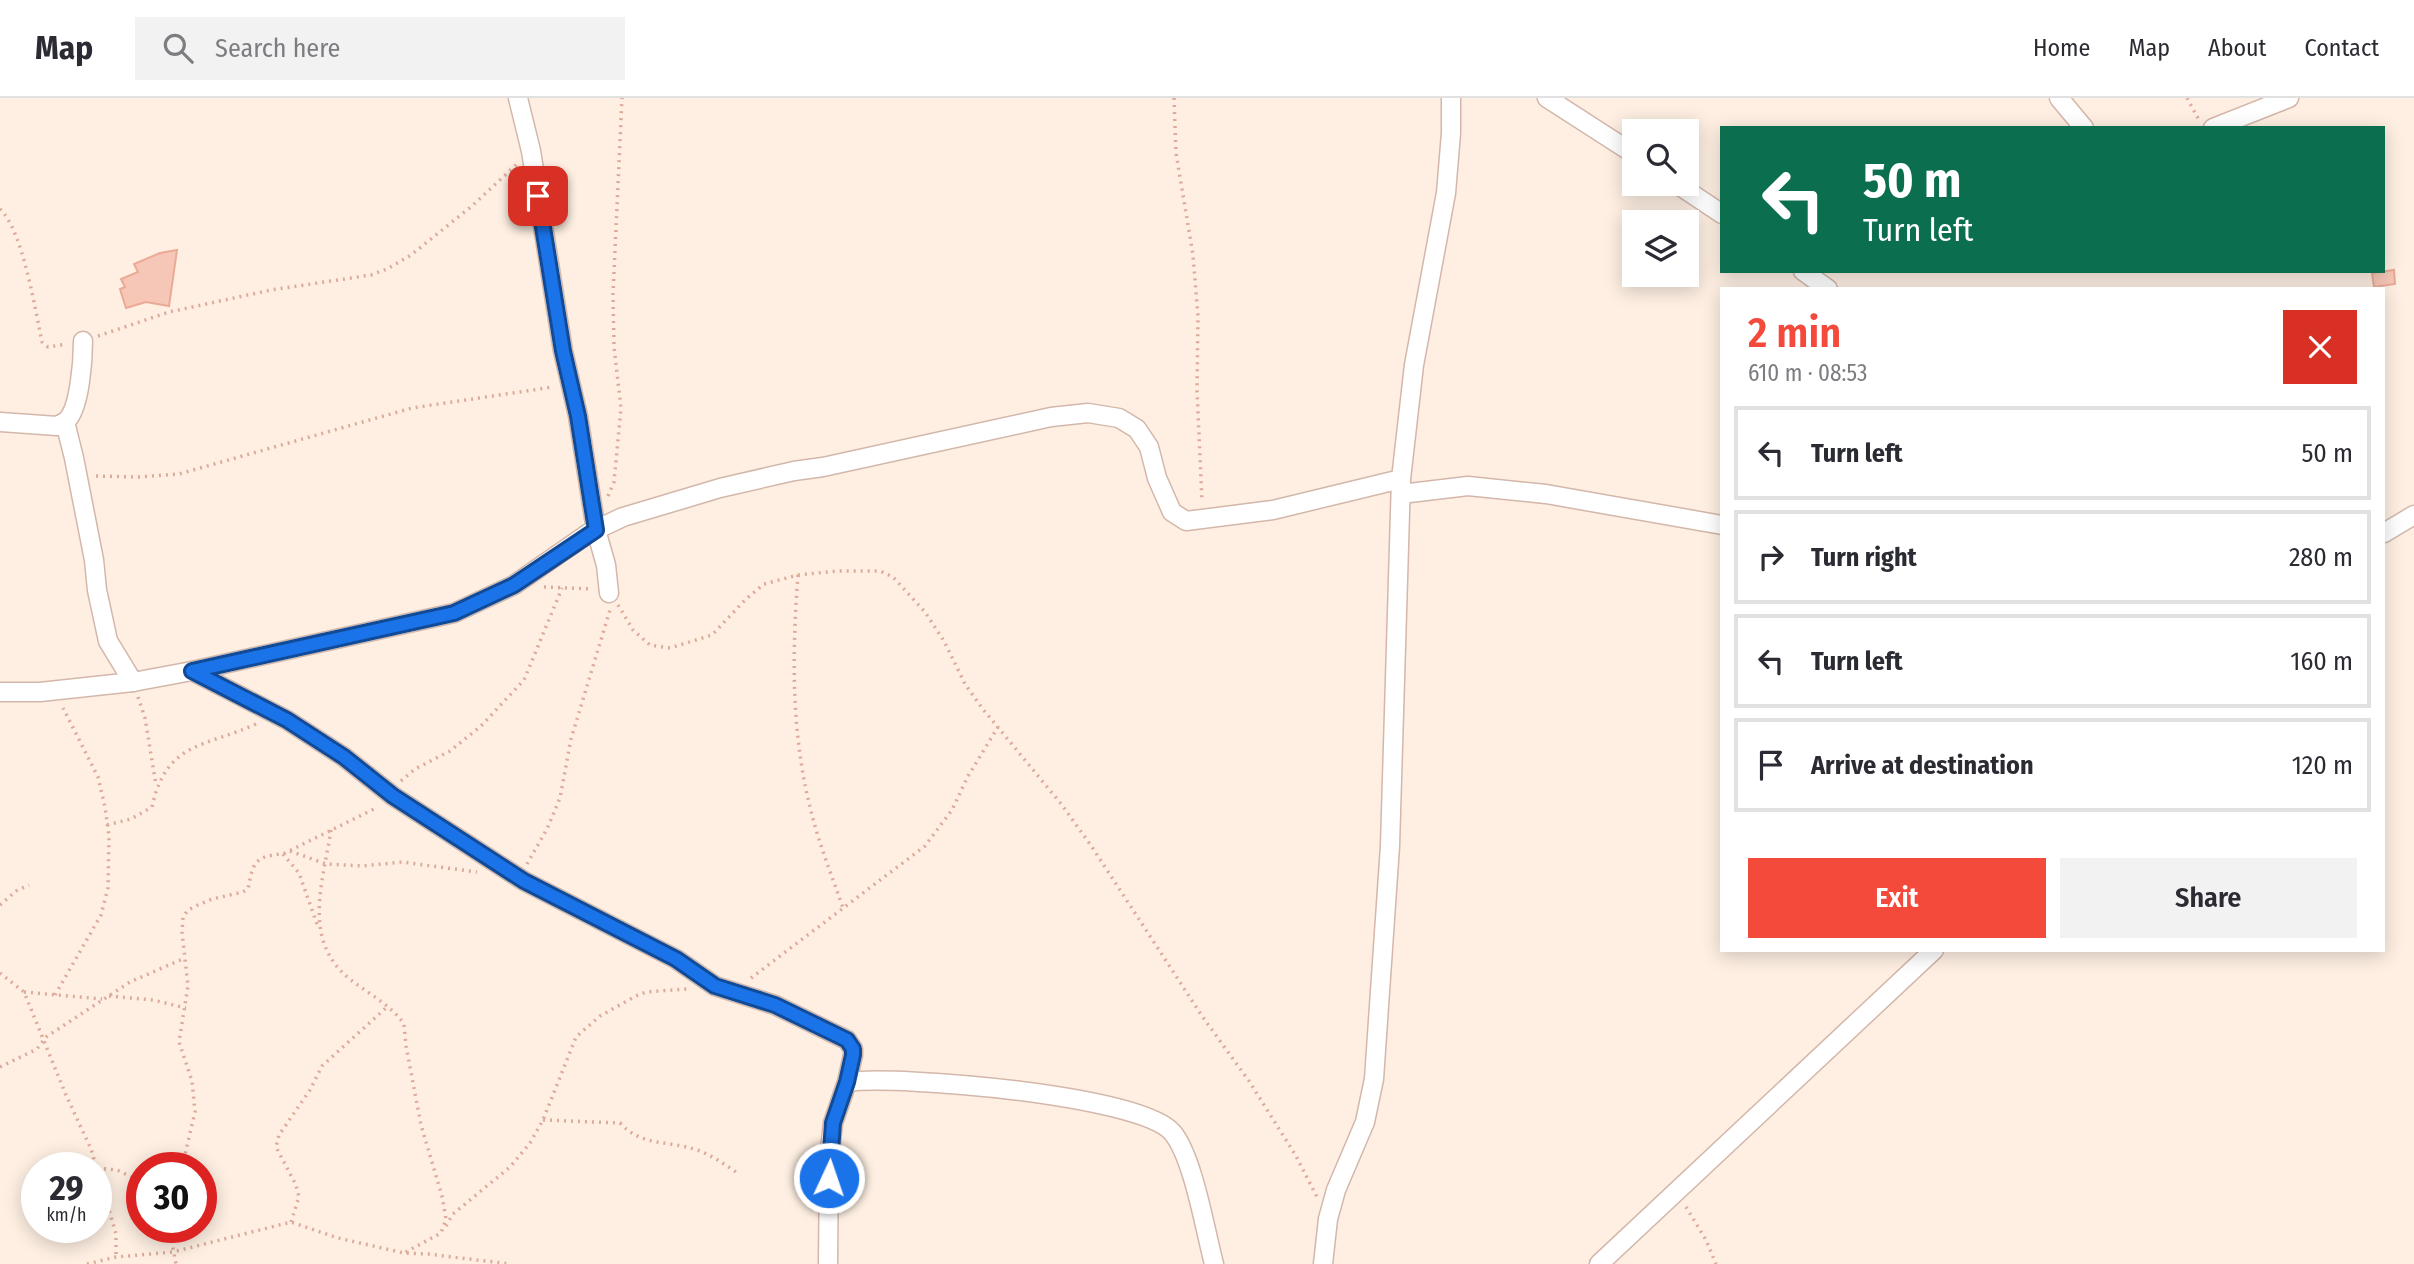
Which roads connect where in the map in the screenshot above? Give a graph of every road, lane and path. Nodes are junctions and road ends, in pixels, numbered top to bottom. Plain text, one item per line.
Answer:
1 (518, 98) edge
2 (622, 98) edge
3 (1174, 98) edge
4 (1451, 98) edge
5 (1547, 98) edge
6 (2059, 98) edge
7 (2187, 98) edge
8 (2289, 98) edge
9 (2082, 126) edge
10 (2202, 126) edge
11 (2218, 126) edge
12 (1622, 146) edge
13 (531, 151) junction
14 (1694, 196) edge
15 (0, 209) edge
16 (1720, 214) edge
17 (1806, 273) edge
18 (1825, 287) edge
19 (83, 341) junction
20 (571, 385) junction
21 (0, 422) edge
22 (65, 422) junction
23 (76, 474) junction
24 (1401, 487) junction
25 (2414, 515) edge
26 (1202, 521) junction
27 (595, 524) junction
28 (1720, 525) edge
29 (2385, 532) edge
30 (798, 575) junction
31 (514, 585) junction
32 (562, 588) junction
33 (609, 593) joint
34 (192, 671) junction
35 (133, 682) junction
36 (56, 689) junction
37 (0, 692) edge
38 (278, 715) junction
39 (998, 727) junction
40 (156, 787) junction
41 (393, 796) junction
42 (107, 825) junction
43 (331, 830) junction
44 (290, 851) junction
45 (283, 854) junction
46 (326, 864) junction
47 (484, 874) dead end
48 (516, 876) junction
49 (29, 885) dead end
50 (0, 905) edge
51 (843, 908) junction
52 (320, 932) junction
53 (1932, 952) edge
54 (185, 958) junction
55 (0, 973) edge
56 (723, 988) junction
57 (24, 992) junction
58 (55, 995) junction
59 (106, 997) junction
60 (387, 1007) junction
61 (186, 1008) junction
62 (43, 1041) junction
63 (0, 1067) edge
64 (847, 1082) junction
65 (543, 1120) junction
66 (93, 1152) edge
67 (186, 1152) edge
68 (736, 1172) dead end
69 (1675, 1191) junction
70 (1328, 1219) junction
71 (112, 1220) edge
72 (291, 1223) junction
73 (441, 1233) junction
74 (172, 1243) edge
75 (173, 1252) junction
76 (404, 1254) junction
77 (116, 1257) junction
78 (87, 1264) edge
79 (176, 1264) edge
80 (510, 1264) edge
81 (828, 1264) edge
82 (1214, 1264) edge
83 (1323, 1264) edge
84 (1599, 1264) edge
85 (1716, 1264) edge

1 - 13 street
2 - 27 path
3 - 26 path
4 - 24 street
5 - 12 street
6 - 9 street
7 - 10 path
8 - 11 street
13 - 19 path
13 - 20 street
14 - 16 street
15 - 19 path
17 - 18 street
19 - 22 street
20 - 23 path
20 - 27 street
21 - 22 street
22 - 23 street
23 - 35 street
24 - 26 street
24 - 28 street
24 - 70 street
25 - 29 street
26 - 27 street
27 - 31 street
27 - 33 street
30 - 39 path
30 - 48 path
30 - 51 path
31 - 32 path
31 - 34 street
32 - 33 path
32 - 41 path
34 - 35 street
34 - 38 street
35 - 36 street
35 - 40 path
36 - 37 street
36 - 42 path
38 - 40 path
38 - 41 street
39 - 51 path
39 - 70 path
40 - 42 path
41 - 43 path
41 - 48 street
42 - 58 path
43 - 44 path
43 - 46 path
44 - 45 path
44 - 46 path
45 - 52 path
45 - 54 path
46 - 47 path
46 - 52 path
48 - 56 street
49 - 50 path
51 - 56 path
52 - 60 path
53 - 69 street
54 - 59 path
54 - 61 path
55 - 57 path
56 - 64 street
56 - 65 path
57 - 58 path
57 - 62 path
58 - 59 path
59 - 61 path
59 - 62 path
60 - 72 path
60 - 73 path
61 - 67 path
62 - 63 path
62 - 66 path
64 - 81 street
64 - 82 street
65 - 68 path
65 - 73 path
69 - 84 street
69 - 85 path
70 - 83 street
71 - 77 path
72 - 75 path
72 - 76 path
73 - 76 path
74 - 75 path
75 - 77 path
75 - 79 path
76 - 80 path
77 - 78 path

